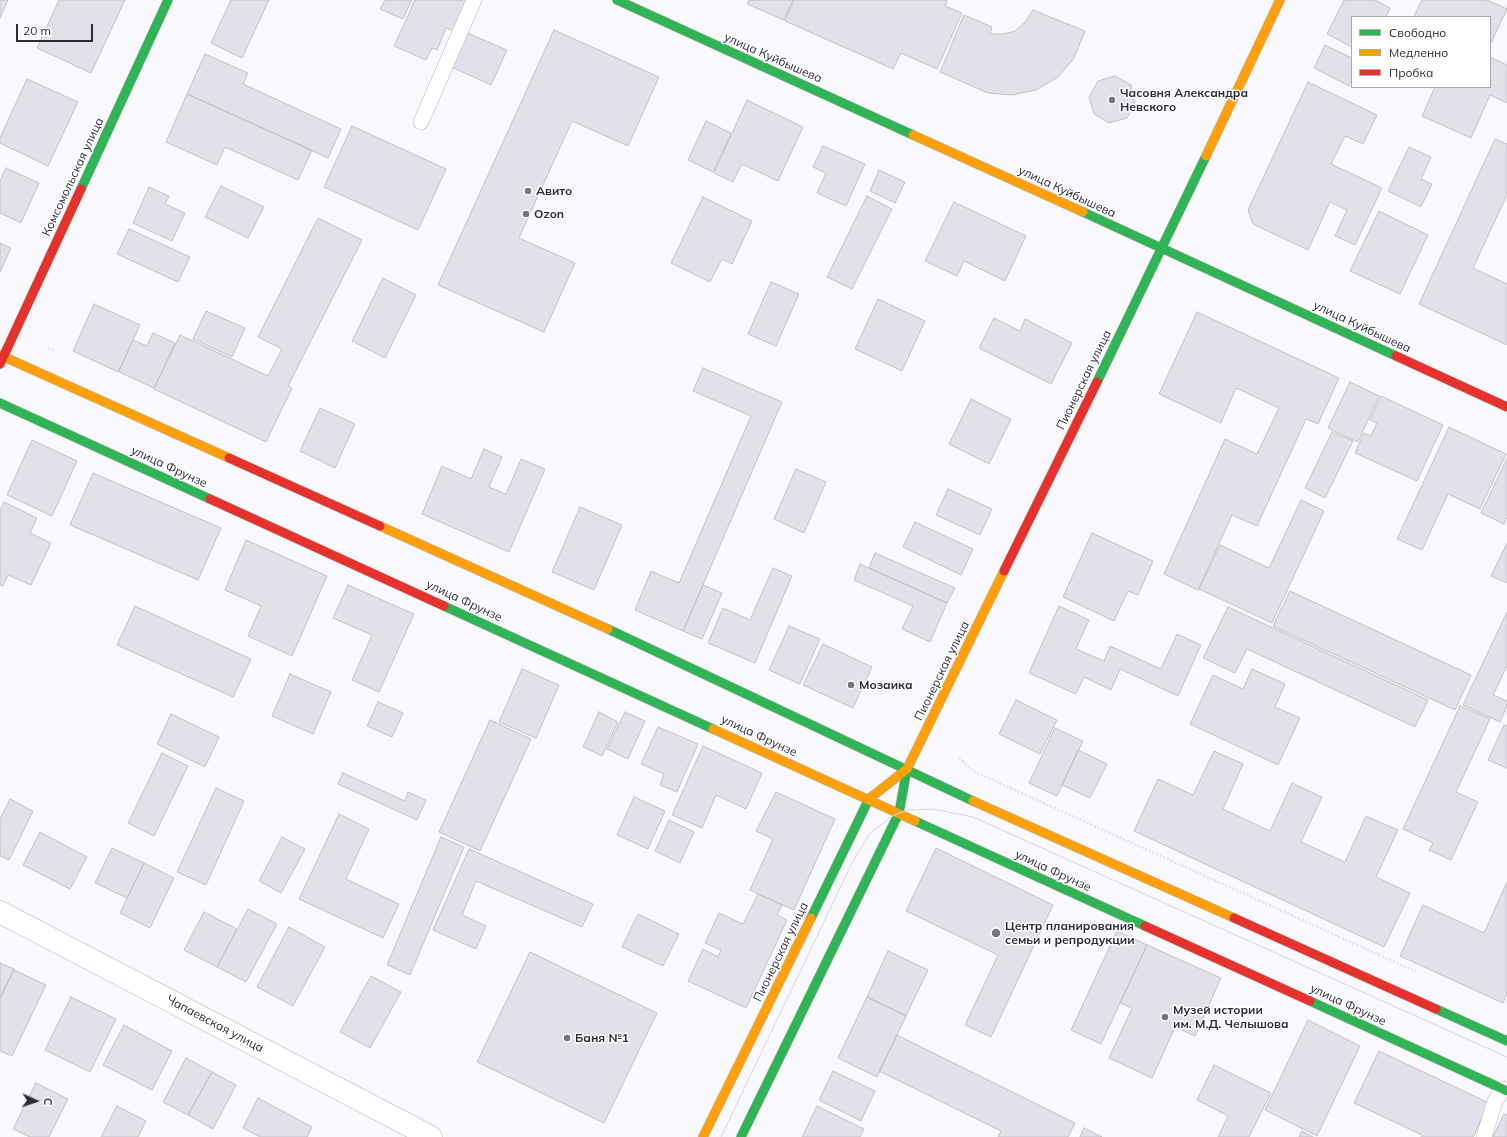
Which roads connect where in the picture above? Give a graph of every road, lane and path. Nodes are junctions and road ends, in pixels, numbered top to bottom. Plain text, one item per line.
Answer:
1 (168, 0) edge
2 (474, 0) edge
3 (617, 0) edge
4 (1280, 0) edge
5 (421, 122) dead end
6 (1161, 249) junction
7 (1, 359) edge
8 (0, 403) edge
9 (1507, 407) edge
10 (958, 758) dead end
11 (907, 769) junction
12 (869, 799) junction
13 (898, 813) junction
14 (0, 912) edge
15 (1420, 973) dead end
16 (1507, 1041) edge
17 (1505, 1090) edge
18 (431, 1137) edge
19 (703, 1137) edge
20 (741, 1137) edge
21 (1484, 1137) edge

1 - 7 main road, Комсомольская улица
2 - 5 lane
3 - 6 main road, улица Куйбышева
4 - 6 main road, Пионерская улица
6 - 9 main road, улица Куйбышева
6 - 11 main road, Пионерская улица
7 - 11 main road
8 - 12 main road, улица Фрунзе
10 - 15 path
11 - 12 main road, Пионерская улица
11 - 13 main road, Пионерская улица
11 - 16 main road
12 - 13 main road, улица Фрунзе
12 - 19 main road, Пионерская улица
13 - 17 main road, улица Фрунзе
13 - 20 main road, Пионерская улица
14 - 18 street, Чапаевская улица
17 - 21 lane

